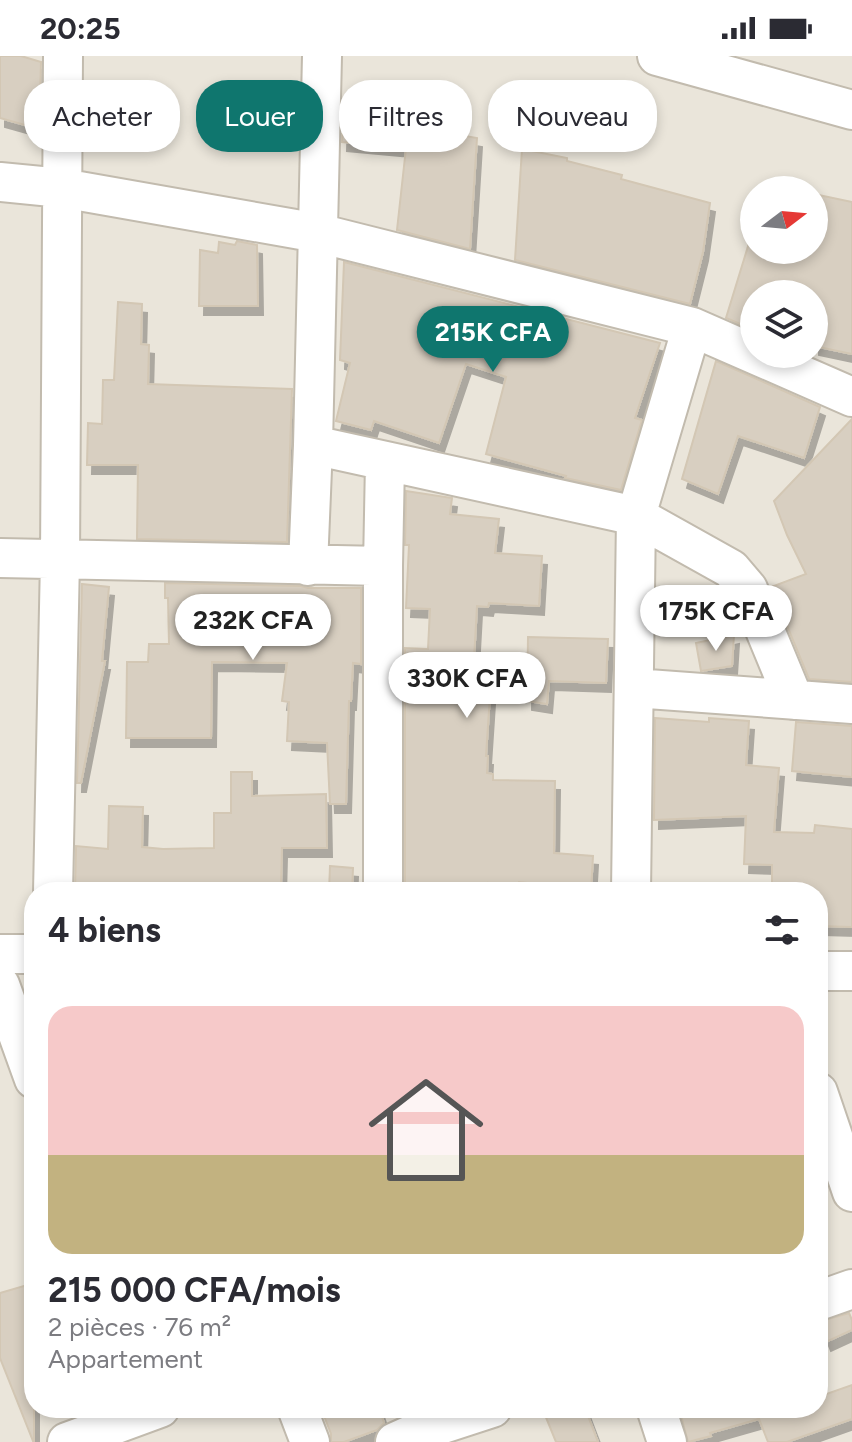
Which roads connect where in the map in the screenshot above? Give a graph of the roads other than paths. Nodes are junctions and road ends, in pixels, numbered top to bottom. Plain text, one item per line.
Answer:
1 (63, 56) edge
2 (322, 56) edge
3 (657, 56) edge
4 (852, 110) edge
5 (0, 182) edge
6 (62, 188) junction
7 (318, 233) junction
8 (692, 327) junction
9 (852, 397) edge
10 (313, 445) junction
11 (385, 462) junction
12 (636, 516) junction
13 (0, 558) edge
14 (60, 560) junction
15 (308, 566) junction
16 (383, 566) junction
17 (634, 688) junction
18 (794, 700) junction
19 (852, 704) edge
20 (53, 882) edge
21 (383, 882) edge
22 (631, 882) edge
23 (0, 954) edge
24 (24, 954) edge
25 (828, 971) edge
26 (852, 971) edge
27 (0, 985) edge
28 (24, 1051) edge
29 (828, 1121) edge
30 (852, 1192) edge
31 (852, 1289) edge
32 (828, 1297) edge
33 (132, 1418) edge
34 (301, 1418) edge
35 (448, 1418) edge
36 (659, 1418) edge
37 (405, 1428) edge
38 (69, 1442) edge
39 (310, 1442) edge
40 (667, 1442) edge

1 - 6 street
2 - 7 street
3 - 4 street
5 - 6 street
6 - 7 street
6 - 14 street
7 - 8 street
7 - 10 street
8 - 9 street
8 - 12 street
10 - 11 street
10 - 15 street
11 - 12 street
11 - 16 street
12 - 17 street
12 - 18 street
13 - 14 street
14 - 15 street
14 - 20 street
15 - 16 street
16 - 21 street
17 - 18 street
17 - 22 street
18 - 19 street
23 - 24 street
25 - 26 street
27 - 28 street
29 - 30 street
31 - 32 street
33 - 38 street
34 - 39 street
35 - 37 street
36 - 40 street

